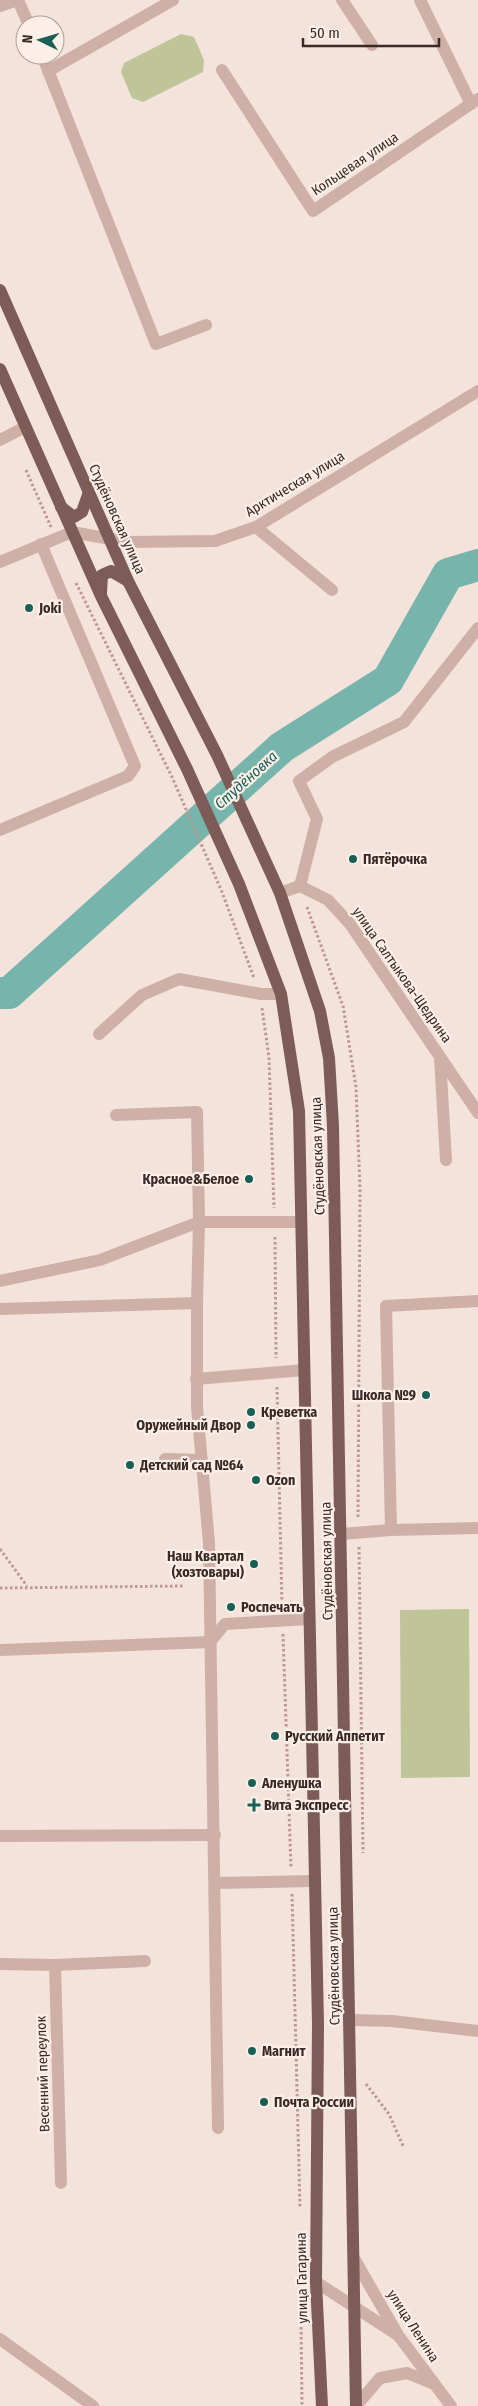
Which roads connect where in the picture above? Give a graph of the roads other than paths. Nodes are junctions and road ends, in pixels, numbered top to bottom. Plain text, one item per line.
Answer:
1 (18, 0) edge
2 (173, 0) edge
3 (342, 0) edge
4 (420, 0) edge
5 (0, 6) edge
6 (25, 15) edge
7 (372, 45) dead end
8 (46, 65) edge
9 (222, 70) dead end
10 (48, 71) junction
11 (474, 102) edge
12 (0, 290) edge
13 (206, 325) dead end
14 (0, 369) edge
15 (478, 391) edge
16 (25, 427) junction
17 (0, 440) edge
18 (89, 492) junction
19 (59, 505) junction
20 (256, 527) junction
21 (72, 532) junction
22 (110, 538) junction
23 (41, 544) junction
24 (0, 562) edge
25 (128, 581) junction
26 (332, 590) dead end
27 (101, 596) junction
28 (478, 628) edge
29 (0, 830) edge
30 (300, 886) junction
31 (280, 893) junction
32 (282, 994) junction
33 (100, 1034) dead end
34 (440, 1056) junction
35 (478, 1113) edge
36 (116, 1115) dead end
37 (446, 1160) dead end
38 (200, 1222) junction
39 (301, 1222) junction
40 (0, 1281) edge
41 (478, 1302) edge
42 (198, 1304) junction
43 (0, 1309) edge
44 (304, 1370) junction
45 (196, 1379) junction
46 (165, 1459) dead end
47 (202, 1460) junction
48 (478, 1528) edge
49 (391, 1530) junction
50 (341, 1534) junction
51 (309, 1618) junction
52 (210, 1642) junction
53 (0, 1650) edge
54 (215, 1835) junction
55 (0, 1836) edge
56 (315, 1881) junction
57 (215, 1883) junction
58 (145, 1961) dead end
59 (0, 1964) edge
60 (55, 1965) junction
61 (350, 2020) junction
62 (478, 2031) edge
63 (218, 2128) dead end
64 (316, 2150) joint
65 (61, 2183) dead end
66 (355, 2260) junction
67 (316, 2282) junction
68 (356, 2308) junction
69 (398, 2336) junction
70 (0, 2339) edge
71 (434, 2384) junction
72 (93, 2406) edge
73 (322, 2406) edge
74 (356, 2406) edge
75 (451, 2406) edge

1 - 5 street
1 - 6 street
2 - 10 street
3 - 7 street
4 - 11 street
8 - 10 street
9 - 11 street, Кольцевая улица
10 - 13 street
12 - 18 main road, Студёновская улица
14 - 16 main road
15 - 20 street, Арктическая улица
16 - 17 street
16 - 19 main road
18 - 19 main road
18 - 22 main road, Студёновская улица
19 - 21 main road
20 - 22 street, Арктическая улица
20 - 26 street
21 - 22 street, Арктическая улица
21 - 23 street
21 - 27 main road
22 - 25 main road, Студёновская улица
23 - 24 street
23 - 29 street
25 - 27 main road
25 - 31 main road, Студёновская улица
27 - 32 main road, Студёновская улица
28 - 30 street
30 - 31 street
30 - 34 street, улица Салтыкова-Щедрина
31 - 50 main road, Студёновская улица
32 - 33 street
32 - 39 main road, Студёновская улица
34 - 35 street, улица Салтыкова-Щедрина
34 - 37 street
36 - 38 street
38 - 39 street
38 - 40 street
38 - 42 street
39 - 44 main road, Студёновская улица
41 - 49 street
42 - 43 street
42 - 45 street
44 - 45 street
44 - 51 main road, Студёновская улица
45 - 47 street
46 - 47 street
47 - 52 street
48 - 49 street
49 - 50 street
50 - 61 main road, Студёновская улица
51 - 52 street
51 - 56 main road, Студёновская улица
52 - 53 street
52 - 54 street
54 - 55 street
54 - 57 street
56 - 57 street
56 - 64 main road, Студёновская улица
57 - 63 street
58 - 60 street
59 - 60 street
60 - 65 street, Весенний переулок
61 - 62 street
61 - 66 main road, Студёновская улица
64 - 67 main road, улица Гагарина
66 - 68 main road
66 - 69 street, улица Ленина
67 - 68 street
67 - 73 main road, улица Гагарина
68 - 69 street
68 - 74 main road
69 - 71 street, улица Ленина
70 - 72 street
71 - 74 street
71 - 75 street, улица Ленина

